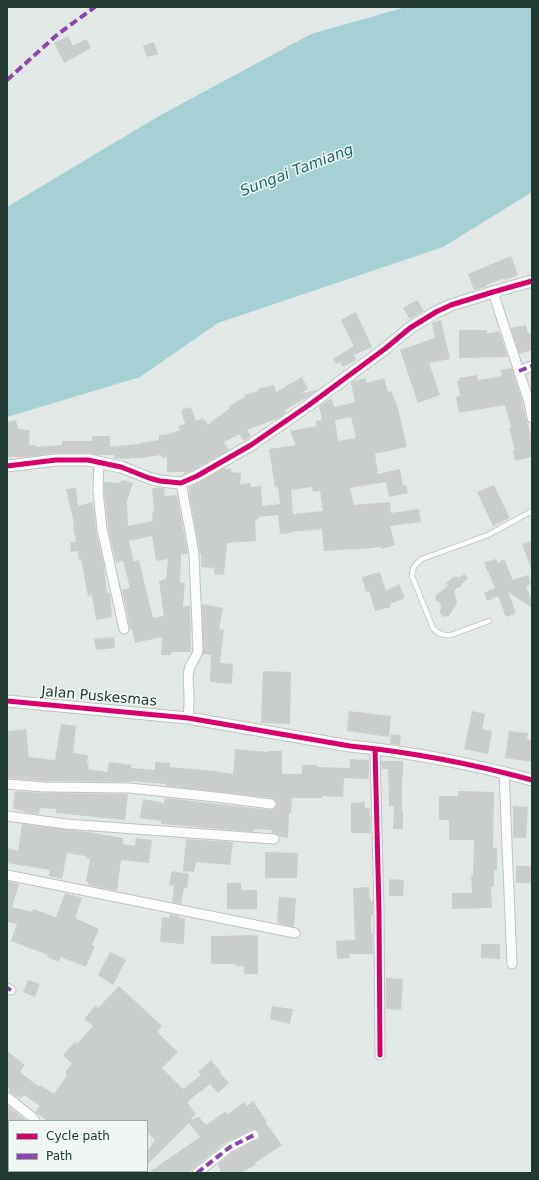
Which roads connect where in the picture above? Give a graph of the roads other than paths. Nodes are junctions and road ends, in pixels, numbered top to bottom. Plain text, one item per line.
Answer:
1 (532, 281) edge
2 (493, 292) junction
3 (532, 366) edge
4 (519, 371) junction
5 (532, 418) edge
6 (99, 462) junction
7 (7, 466) edge
8 (181, 482) junction
9 (532, 511) edge
10 (489, 621) dead end
11 (124, 629) dead end
12 (7, 701) edge
13 (188, 718) junction
14 (375, 749) junction
15 (504, 772) junction
16 (532, 780) edge
17 (7, 784) edge
18 (271, 804) dead end
19 (7, 816) edge
20 (274, 839) dead end
21 (7, 875) edge
22 (295, 932) dead end
23 (512, 964) dead end
24 (380, 1055) dead end
25 (7, 1097) edge
26 (35, 1120) edge
27 (254, 1135) dead end
28 (197, 1173) edge

1 - 2 street
2 - 4 street
2 - 8 street
3 - 4 street
4 - 5 street
6 - 7 street
6 - 8 street
6 - 11 street
8 - 13 street
9 - 10 lane
12 - 13 street, Jalan Puskesmas
13 - 14 street, Jalan Puskesmas
14 - 15 street, Jalan Puskesmas
14 - 24 street
15 - 16 street, Jalan Puskesmas
15 - 23 street
17 - 18 street
19 - 20 street
21 - 22 street
25 - 26 street
27 - 28 street

